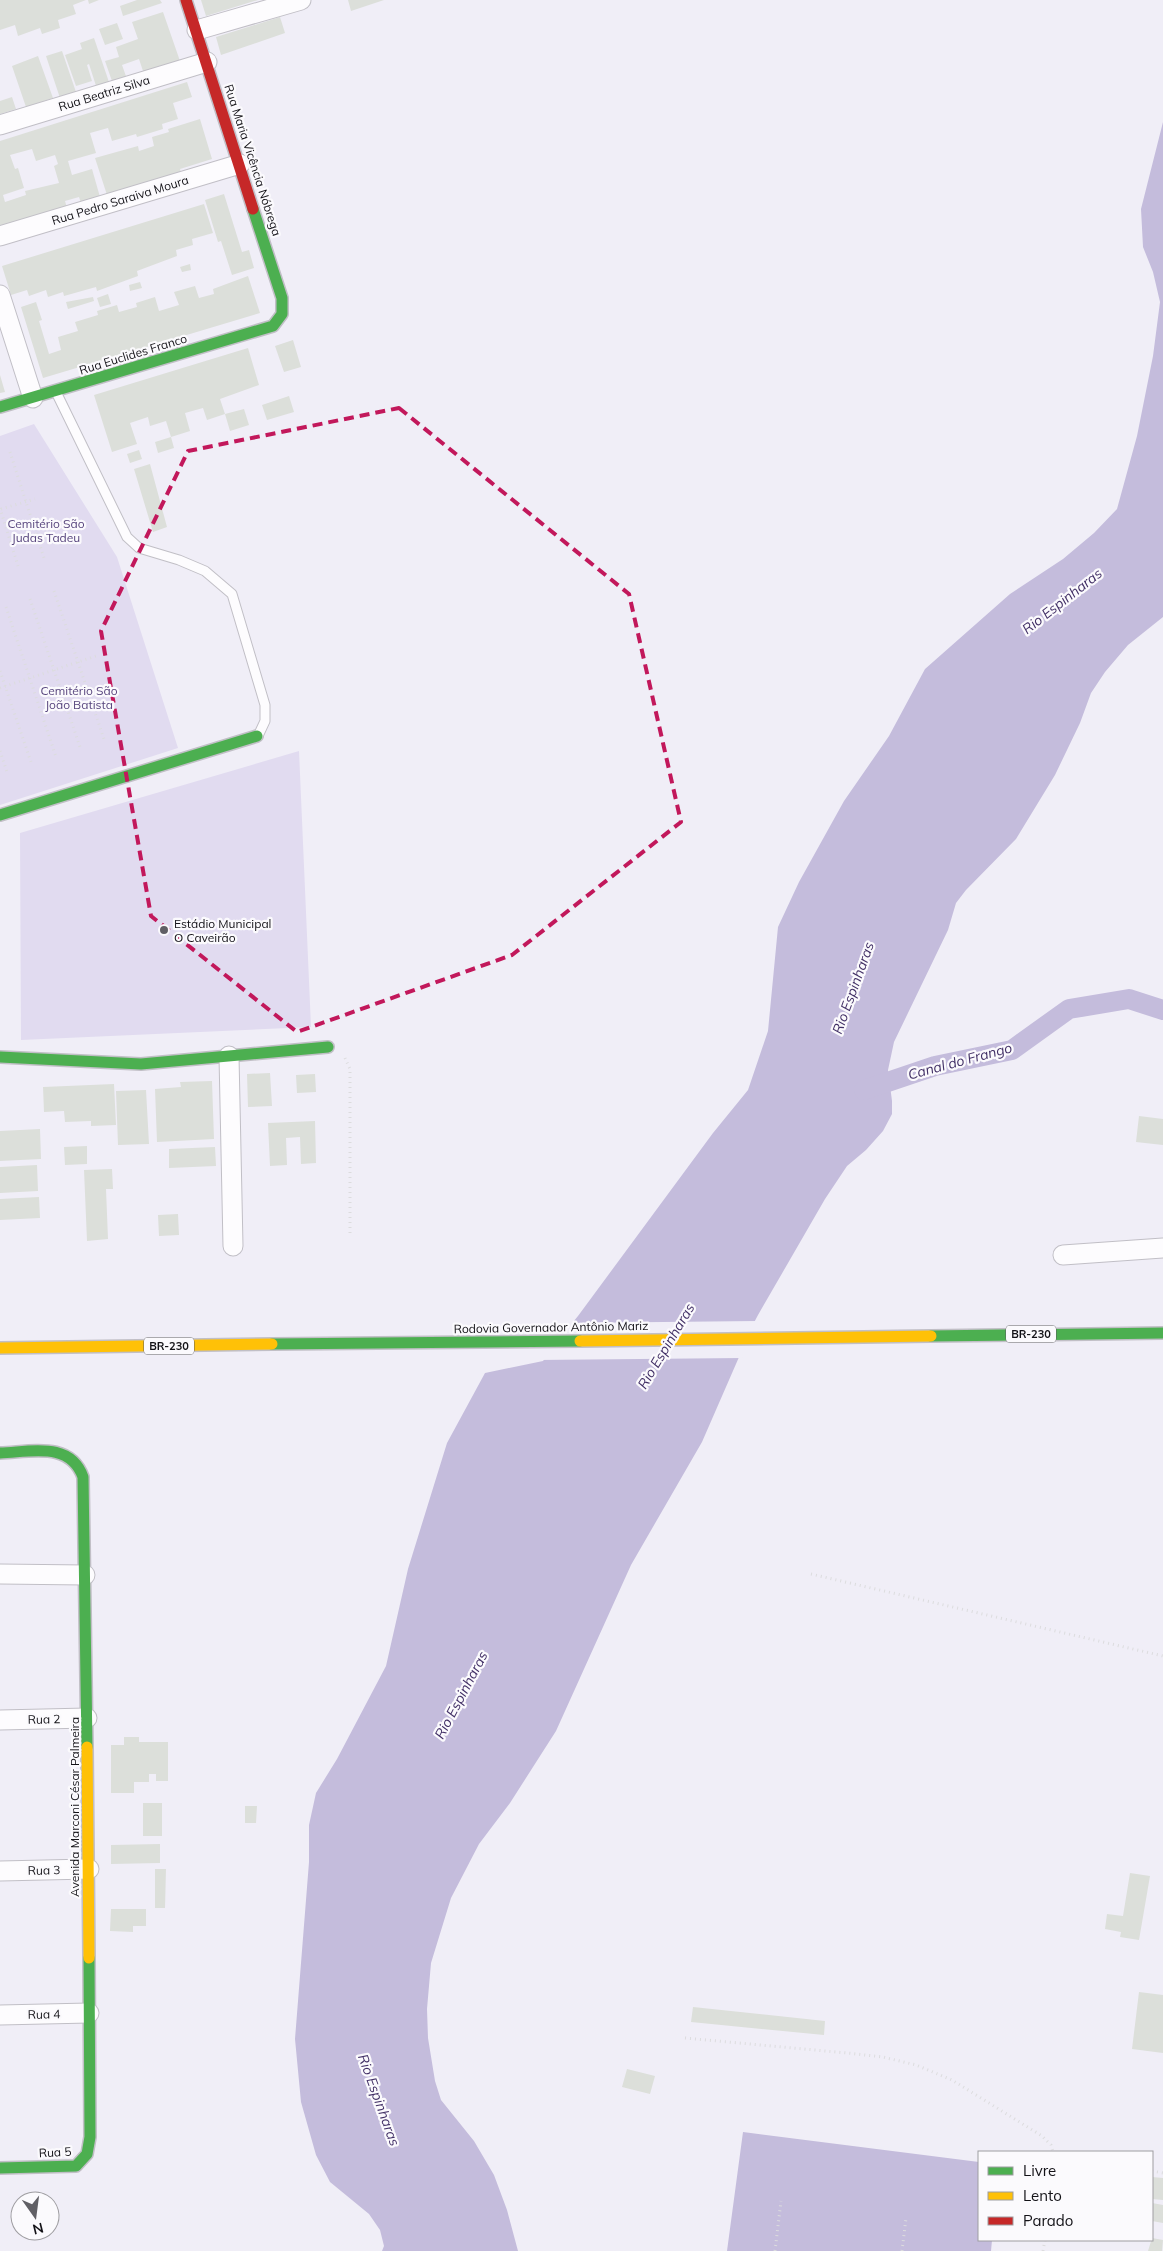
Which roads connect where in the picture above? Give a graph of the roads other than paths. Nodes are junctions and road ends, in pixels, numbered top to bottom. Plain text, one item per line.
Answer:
1 (186, 0) edge
2 (301, 0) edge
3 (197, 30) junction
4 (207, 62) junction
5 (0, 125) edge
6 (240, 164) junction
7 (0, 236) edge
8 (0, 295) edge
9 (274, 326) joint
10 (56, 391) junction
11 (33, 398) junction
12 (0, 407) edge
13 (257, 736) joint
14 (0, 815) edge
15 (328, 1047) road end
16 (229, 1056) junction
17 (0, 1057) edge
18 (233, 1246) dead end
19 (1163, 1248) edge
20 (1063, 1255) dead end
21 (1163, 1333) edge
22 (0, 1348) edge
23 (0, 1453) edge
24 (0, 1574) edge
25 (85, 1575) junction
26 (88, 1718) junction
27 (0, 1720) edge
28 (89, 1869) junction
29 (0, 1871) edge
30 (89, 2014) junction
31 (0, 2015) edge
32 (90, 2137) joint
33 (0, 2168) edge

1 - 3 main road, Rua Maria Vicência Nóbrega
2 - 3 street
3 - 4 main road, Rua Maria Vicência Nóbrega
4 - 5 street, Rua Beatriz Silva
4 - 6 main road, Rua Maria Vicência Nóbrega
6 - 7 street, Rua Pedro Saraiva Moura
6 - 9 main road, Rua Maria Vicência Nóbrega
8 - 11 street
9 - 10 main road, Rua Euclides Franco
10 - 11 main road, Rua Euclides Franco
10 - 13 lane
11 - 12 main road, Rua Euclides Franco
13 - 14 main road
15 - 16 main road
16 - 17 main road
16 - 18 street
19 - 20 street
21 - 22 main road, Rodovia Governador Antônio Mariz / BR-230
23 - 25 main road, Avenida Marconi César Palmeira
24 - 25 street
25 - 26 main road, Avenida Marconi César Palmeira
26 - 27 street, Rua 2
26 - 28 main road, Avenida Marconi César Palmeira
28 - 29 street, Rua 3
28 - 30 main road, Avenida Marconi César Palmeira
30 - 31 street, Rua 4
30 - 32 main road, Avenida Marconi César Palmeira
32 - 33 main road, Rua 5

